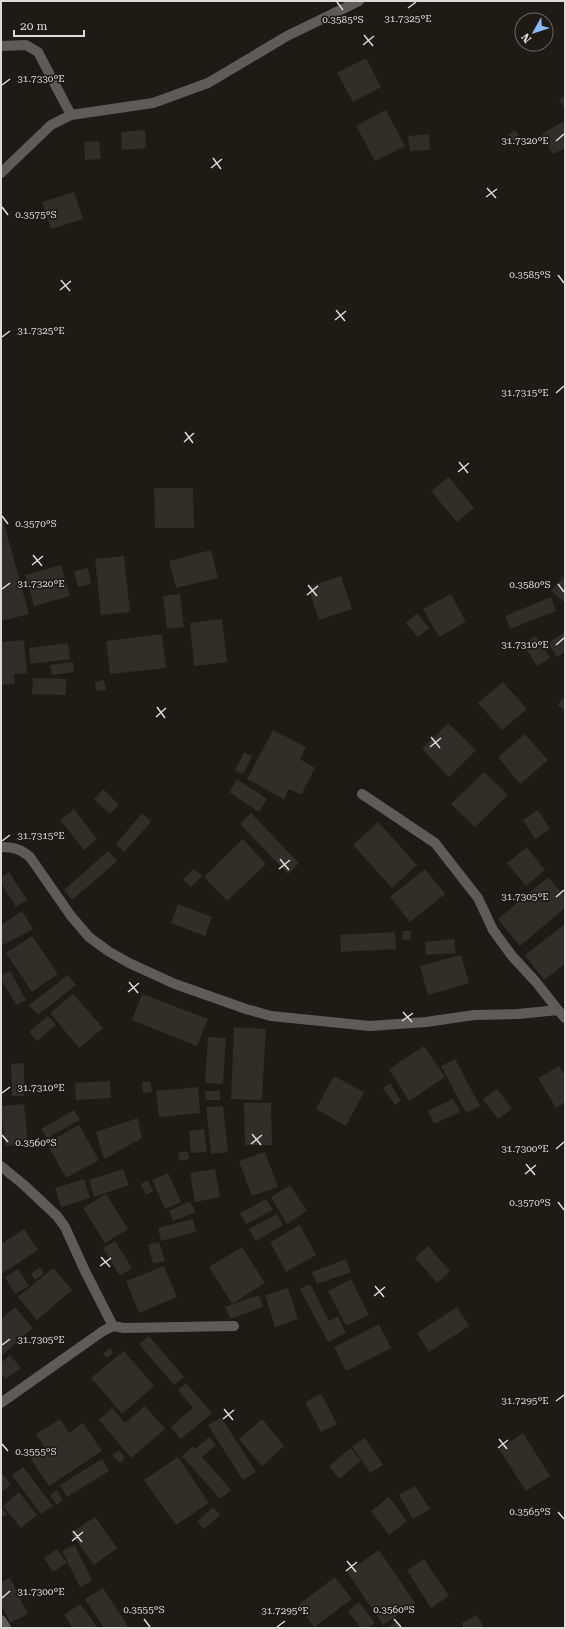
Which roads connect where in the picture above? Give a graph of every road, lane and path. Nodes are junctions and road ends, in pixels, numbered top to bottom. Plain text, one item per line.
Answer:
1 (359, 1) edge
2 (1, 46) edge
3 (71, 115) junction
4 (1, 173) edge
5 (362, 794) dead end
6 (1, 847) edge
7 (558, 1010) junction
8 (565, 1018) edge
9 (1, 1166) edge
10 (113, 1326) junction
11 (234, 1326) dead end
12 (1, 1403) edge
13 (1, 1620) edge
14 (6, 1628) edge

1 - 3 street
2 - 3 street
3 - 4 street
5 - 7 street
6 - 7 street
7 - 8 street
9 - 10 street
10 - 11 street
10 - 12 street
13 - 14 street

